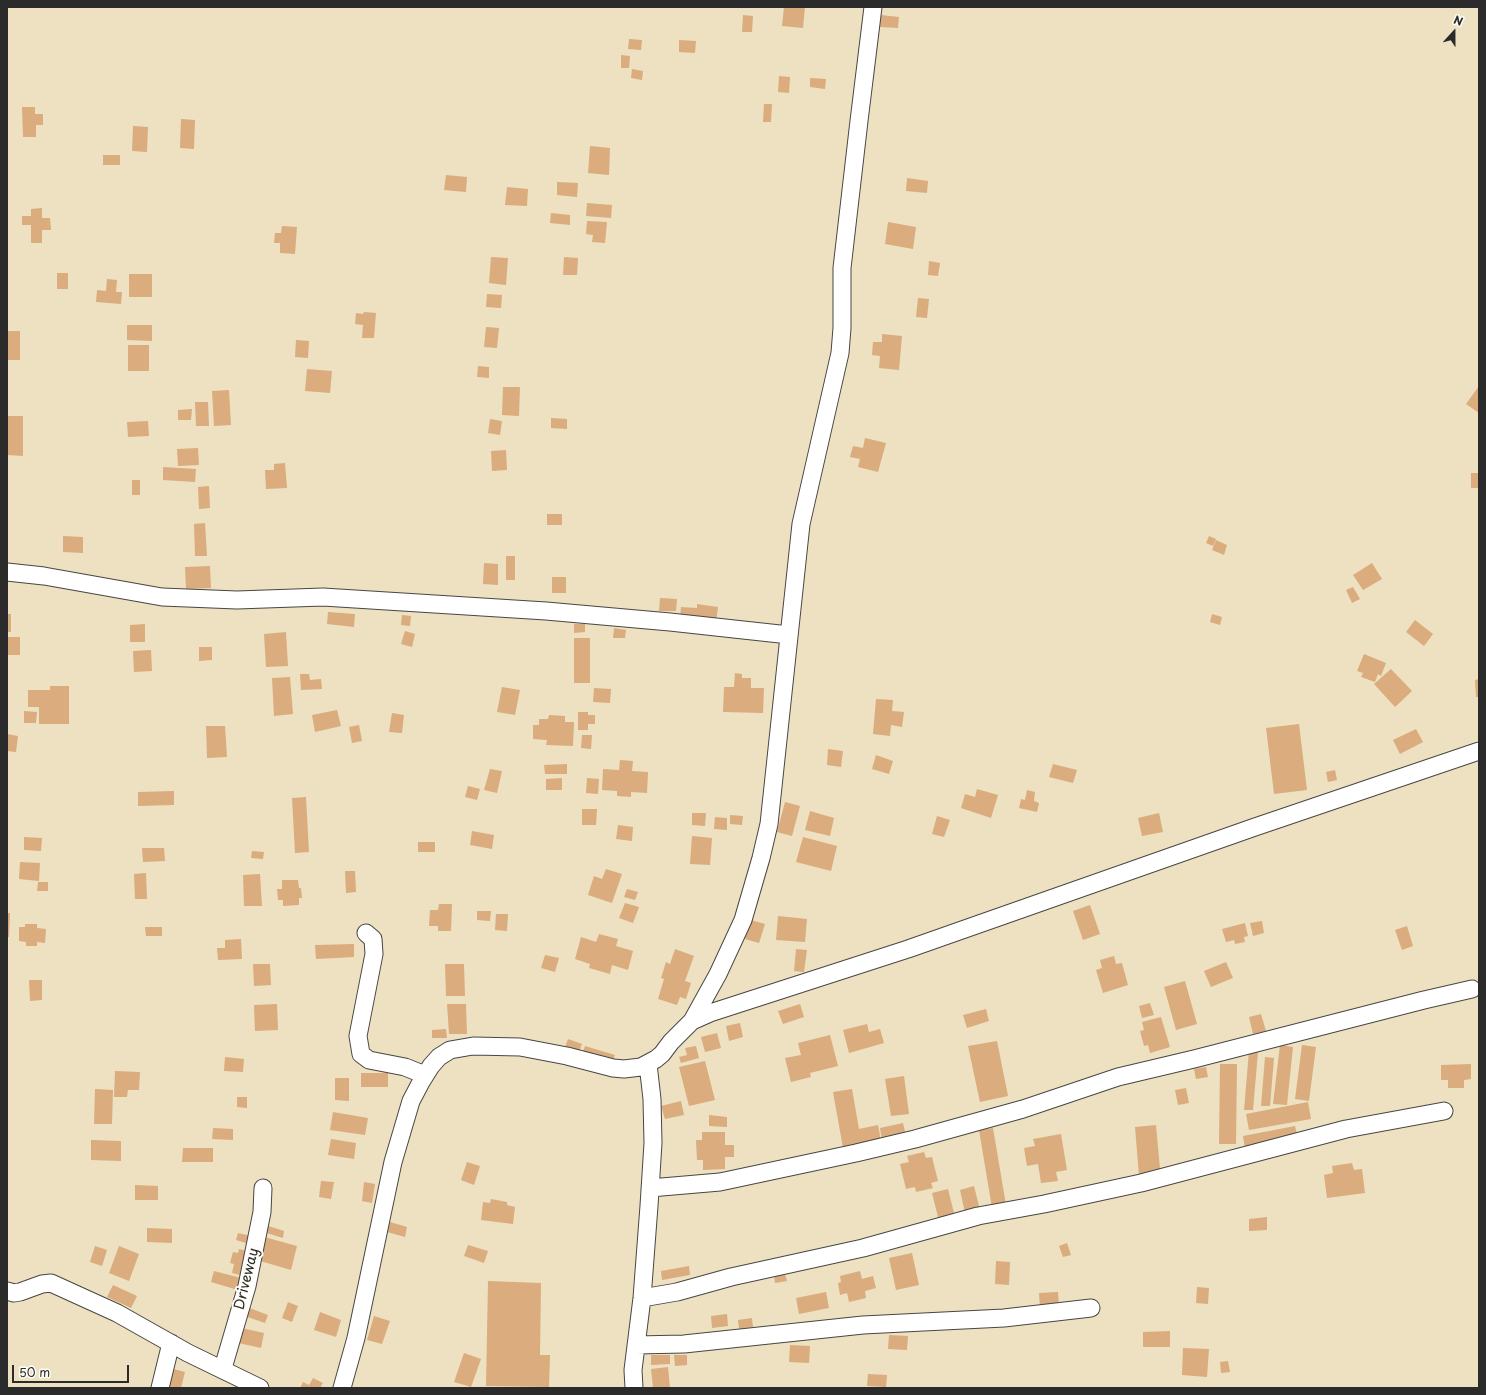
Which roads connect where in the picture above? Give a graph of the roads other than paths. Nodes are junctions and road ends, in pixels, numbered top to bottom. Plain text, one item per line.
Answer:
1 (873, 7) edge
2 (7, 572) edge
3 (789, 635) junction
4 (1479, 751) edge
5 (366, 933) dead end
6 (1472, 989) dead end
7 (692, 1021) junction
8 (648, 1064) junction
9 (425, 1075) junction
10 (1444, 1111) dead end
11 (262, 1188) dead end
12 (650, 1188) junction
13 (7, 1291) edge
14 (642, 1298) junction
15 (1091, 1308) dead end
16 (171, 1342) junction
17 (636, 1345) junction
18 (223, 1368) junction
19 (160, 1388) edge
20 (260, 1388) edge
21 (342, 1388) edge
22 (634, 1388) edge

1 - 3 street
2 - 3 street
3 - 7 street
4 - 7 street
5 - 9 street
6 - 12 street
7 - 8 street
8 - 9 street
8 - 12 street
9 - 21 street
10 - 14 street
11 - 18 street, Driveway
12 - 14 street
13 - 16 street
14 - 17 street
15 - 17 street
16 - 18 street
16 - 19 street
17 - 22 street
18 - 20 street

